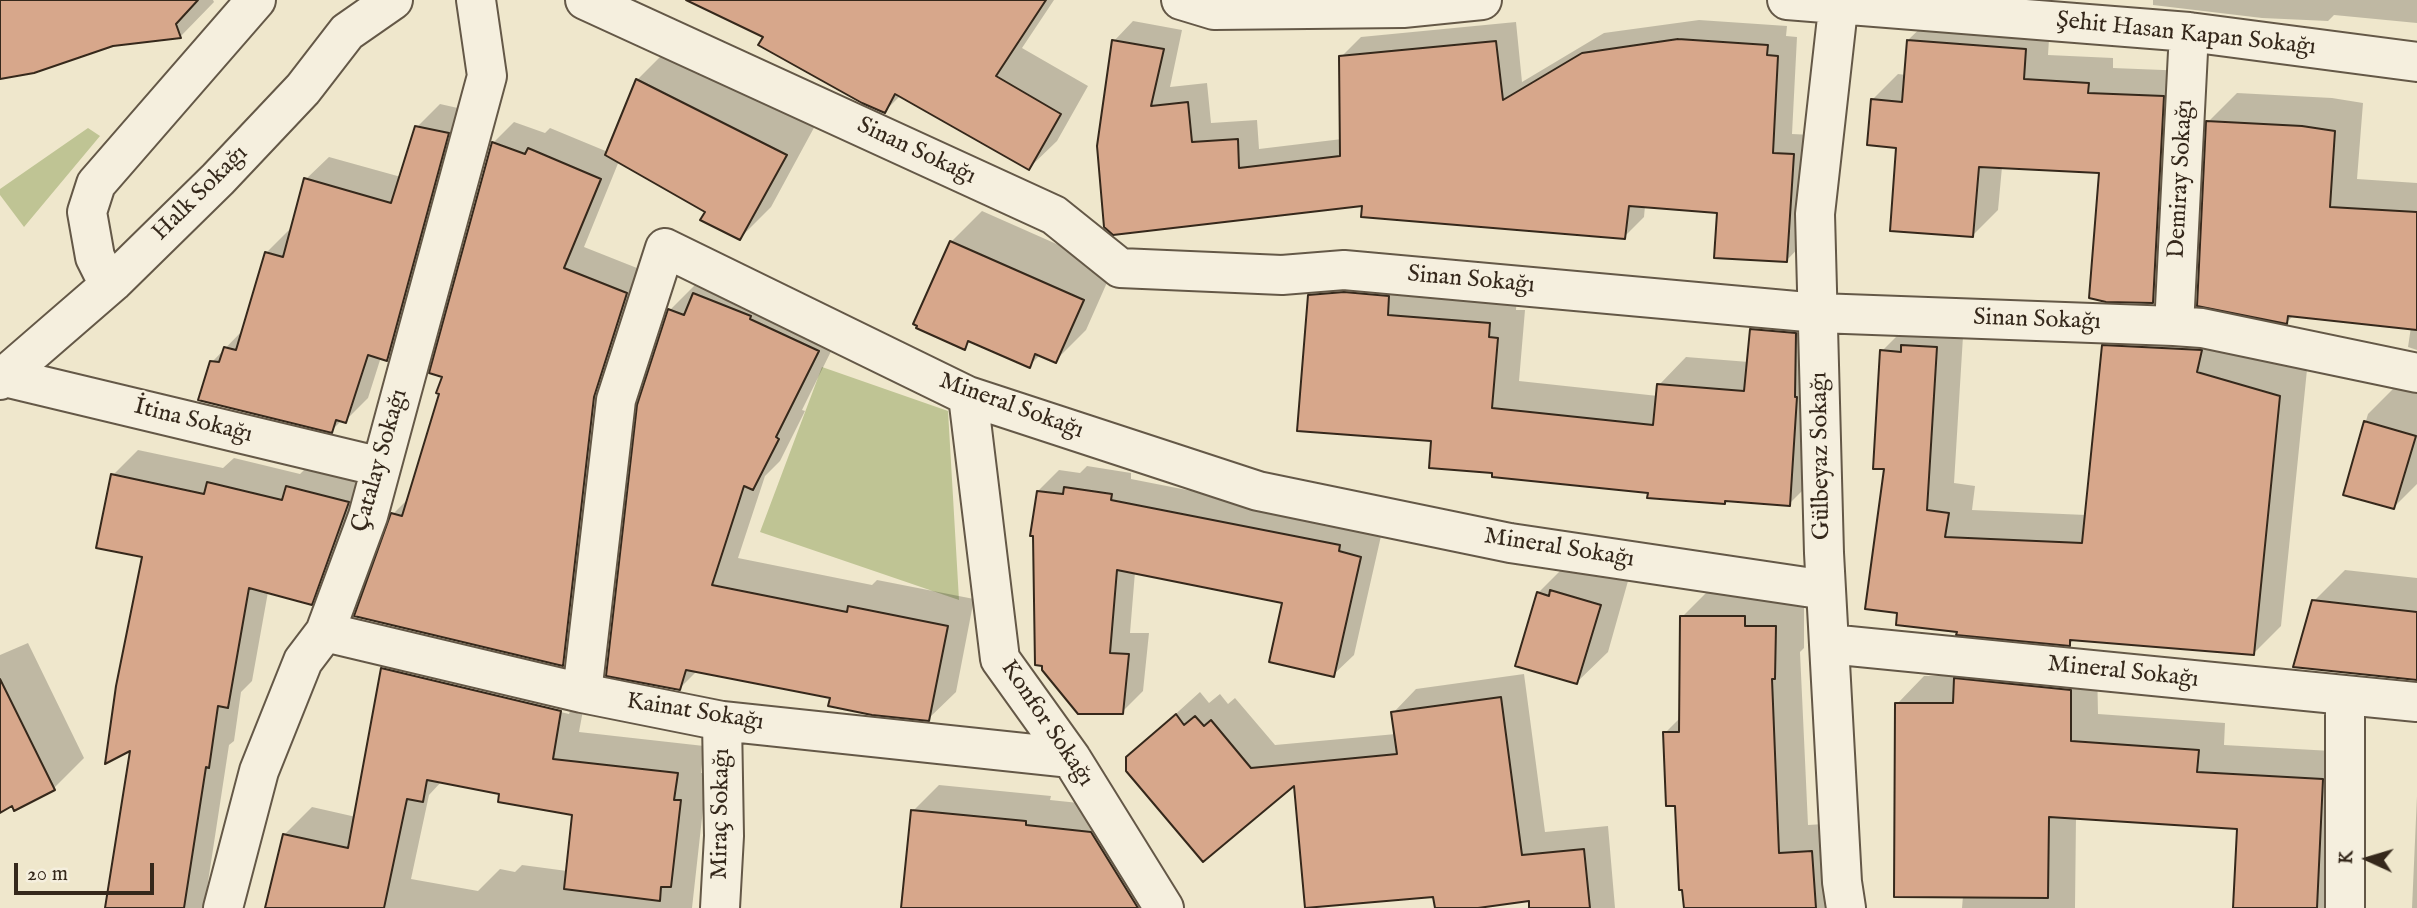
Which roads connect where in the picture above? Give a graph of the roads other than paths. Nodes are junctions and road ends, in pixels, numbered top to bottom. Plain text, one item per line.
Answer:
1 (256, 0) edge
2 (393, 0) edge
3 (476, 0) edge
4 (586, 0) edge
5 (1181, 0) edge
6 (1482, 0) edge
7 (1787, 0) edge
8 (1839, 3) edge
9 (348, 16) edge
10 (2189, 32) junction
11 (2417, 62) edge
12 (113, 282) junction
13 (1818, 313) junction
14 (2174, 326) junction
15 (2417, 373) edge
16 (3, 379) edge
17 (968, 396) junction
18 (381, 467) junction
19 (1826, 590) junction
20 (325, 632) junction
21 (1829, 644) junction
22 (582, 693) junction
23 (2345, 695) junction
24 (2417, 702) edge
25 (722, 721) junction
26 (1071, 758) junction
27 (223, 908) edge
28 (720, 908) edge
29 (1164, 908) edge
30 (1846, 908) edge
31 (2345, 908) edge

1 - 12 street
2 - 9 street, Halk Sokağı
3 - 18 street, Çatalay Sokağı
4 - 13 street, Sinan Sokağı
5 - 6 street
7 - 8 street, Şehit Hasan Kapan Sokağı
8 - 10 street, Şehit Hasan Kapan Sokağı
8 - 13 street, Gülbeyaz Sokağı
9 - 12 street, Halk Sokağı
10 - 11 street, Şehit Hasan Kapan Sokağı
10 - 14 street, Demiray Sokağı
12 - 16 street, Halk Sokağı
13 - 14 street, Sinan Sokağı
13 - 19 street, Gülbeyaz Sokağı
14 - 15 street, Sinan Sokağı
16 - 18 street, İtina Sokağı
17 - 19 street, Mineral Sokağı
17 - 22 street, Mineral Sokağı
17 - 26 street, Konfor Sokağı
18 - 20 street, Çatalay Sokağı
19 - 21 street, Gülbeyaz Sokağı
20 - 22 street, Kainat Sokağı
20 - 27 street, Çatalay Sokağı
21 - 23 street, Mineral Sokağı
21 - 30 street, Gülbeyaz Sokağı
22 - 25 street, Kainat Sokağı
23 - 24 street, Mineral Sokağı
23 - 31 street
25 - 26 street, Kainat Sokağı
25 - 28 street, Miraç Sokağı
26 - 29 street, Konfor Sokağı

